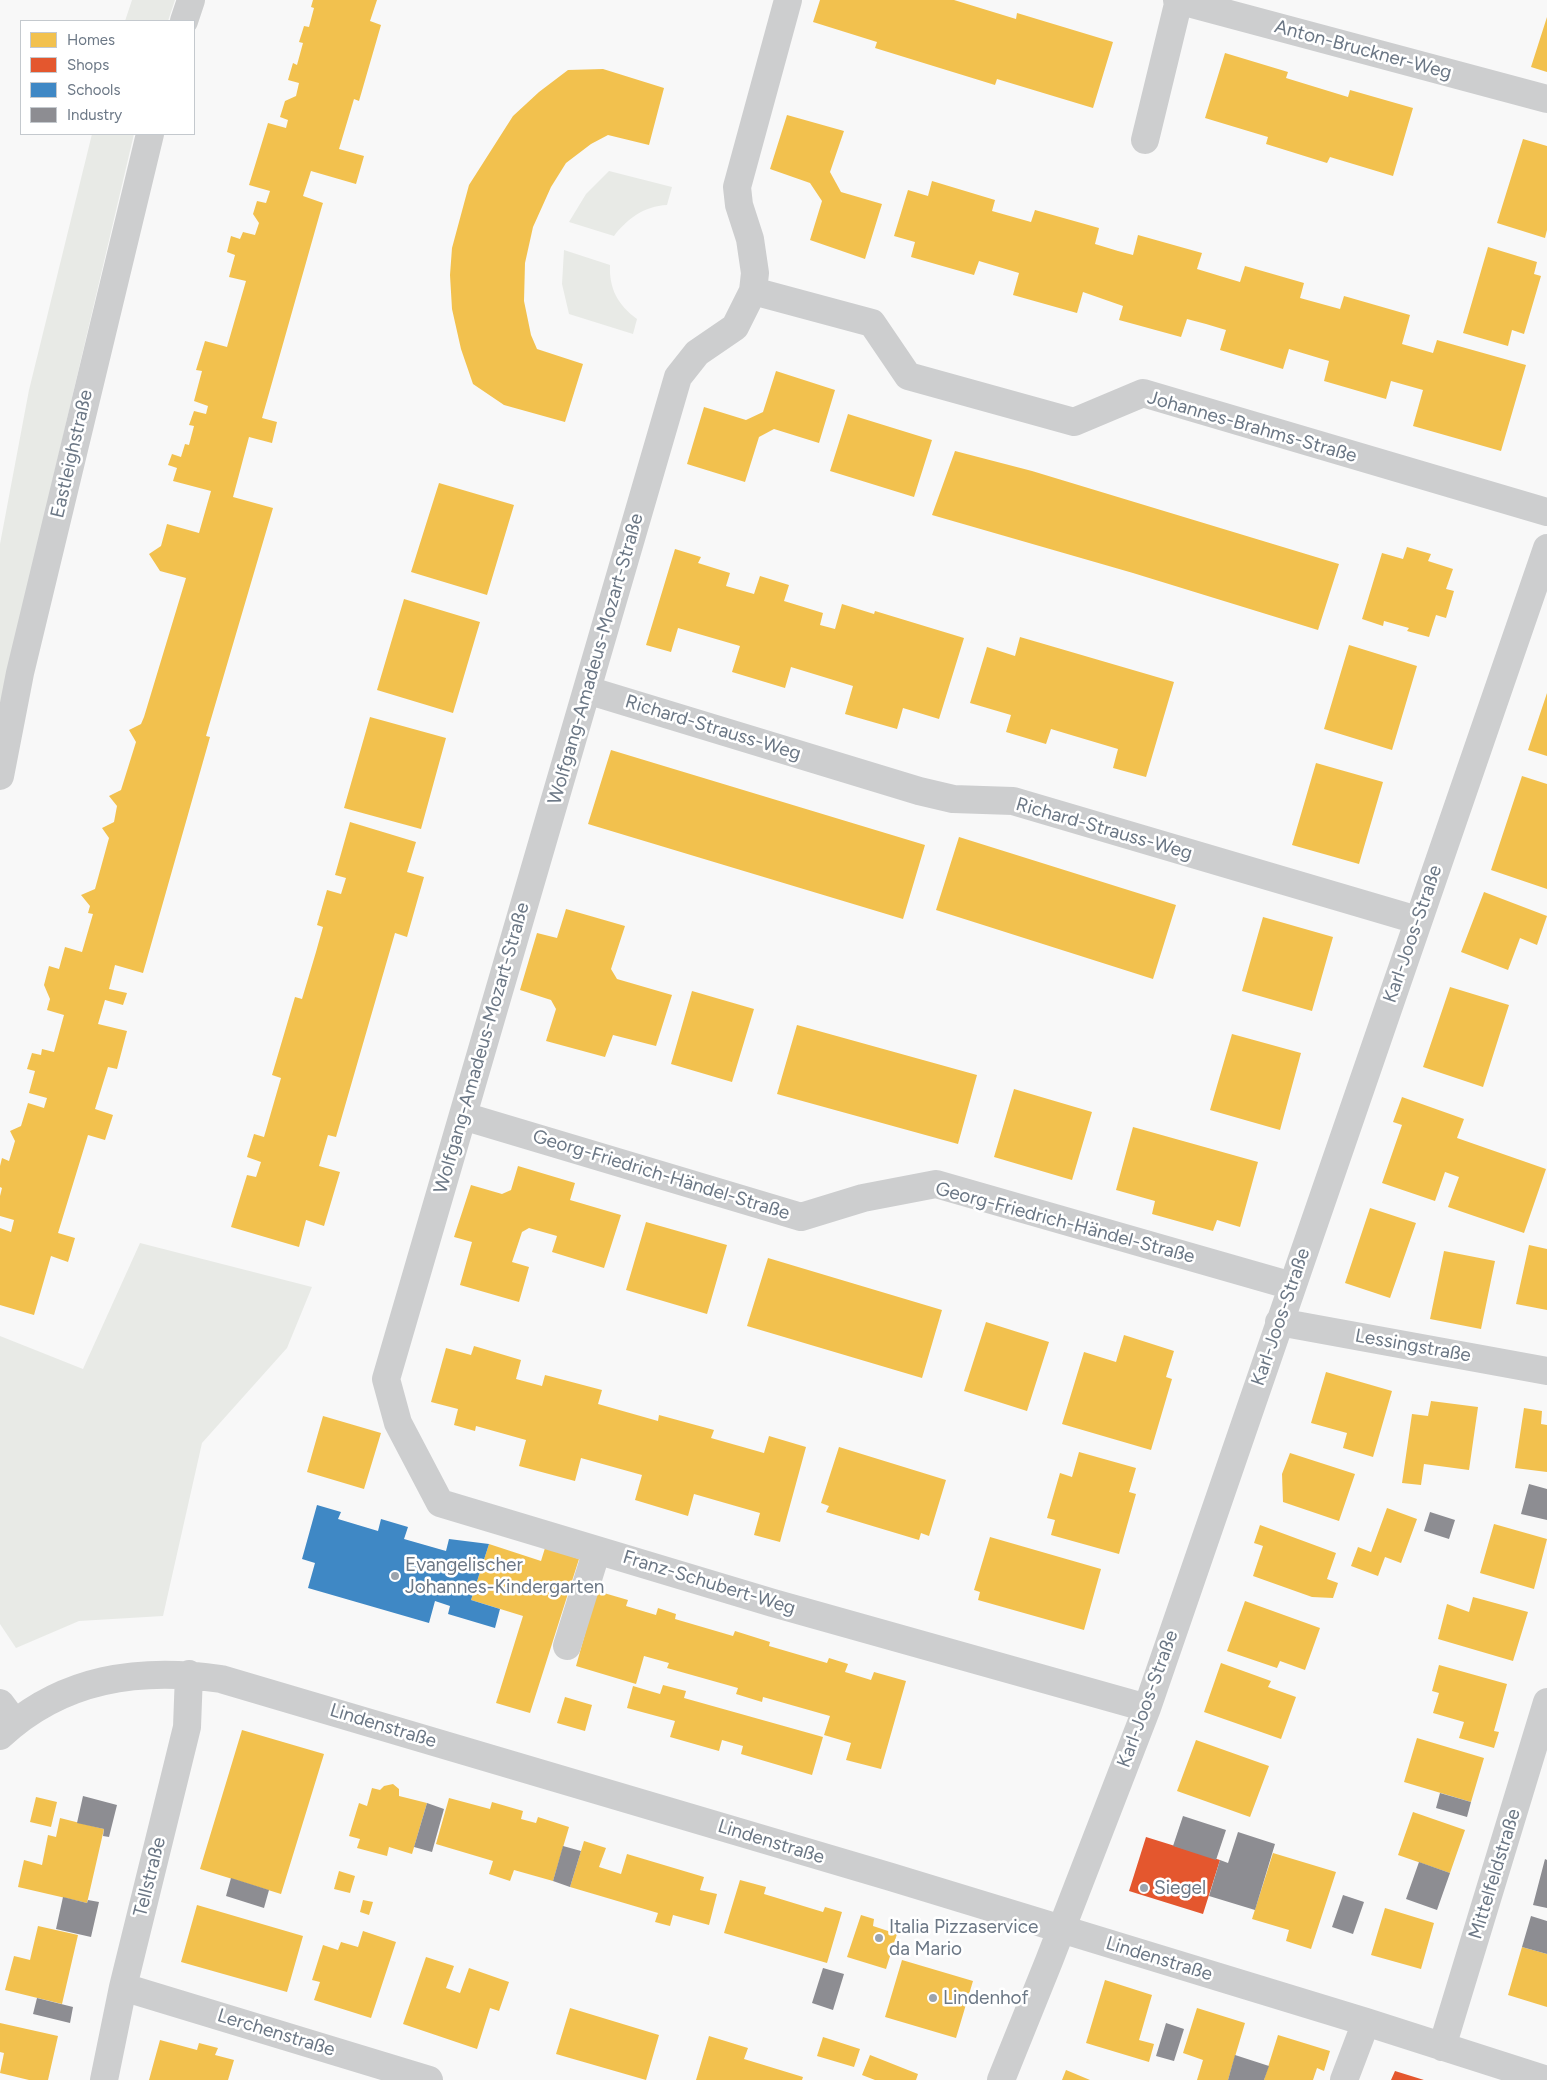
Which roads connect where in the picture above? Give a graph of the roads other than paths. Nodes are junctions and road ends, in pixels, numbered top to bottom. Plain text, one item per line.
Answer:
1 (191, 0) edge
2 (788, 0) edge
3 (1178, 0) edge
4 (184, 20) edge
5 (1547, 99) edge
6 (150, 135) edge
7 (1145, 140) dead end
8 (753, 291) junction
9 (1547, 512) edge
10 (1547, 548) edge
11 (587, 690) junction
12 (0, 776) edge
13 (1418, 920) junction
14 (463, 1116) junction
15 (1292, 1286) junction
16 (1279, 1322) junction
17 (397, 1342) joint
18 (1547, 1371) edge
19 (597, 1550) junction
20 (567, 1646) dead end
21 (189, 1674) junction
22 (1547, 1702) edge
23 (1147, 1708) junction
24 (5, 1721) edge
25 (1062, 1929) junction
26 (123, 1987) junction
27 (1366, 2022) junction
28 (1442, 2047) junction
29 (104, 2080) edge
30 (429, 2080) edge
31 (1001, 2080) edge
32 (1344, 2080) edge
33 (1547, 2080) edge

1 - 4 street
2 - 8 street, Wolfgang-Amadeus-Mozart-Straße
3 - 5 street, Anton-Bruckner-Weg
3 - 7 street, Anton-Bruckner-Weg
6 - 12 street, Eastleighstraße
8 - 9 street, Johannes-Brahms-Straße
8 - 11 street, Wolfgang-Amadeus-Mozart-Straße
10 - 13 street, Karl-Joos-Straße
11 - 13 street, Richard-Strauss-Weg
11 - 14 street, Wolfgang-Amadeus-Mozart-Straße
13 - 15 street, Karl-Joos-Straße
14 - 15 street, Georg-Friedrich-Händel-Straße
14 - 17 street, Wolfgang-Amadeus-Mozart-Straße
15 - 16 street, Karl-Joos-Straße
16 - 18 street, Lessingstraße
16 - 23 street, Karl-Joos-Straße
17 - 19 street, Franz-Schubert-Weg
19 - 20 street
19 - 23 street, Franz-Schubert-Weg
21 - 24 street, Lindenstraße
21 - 25 street, Lindenstraße
21 - 26 street, Tellstraße
22 - 28 street, Mittelfeldstraße
23 - 25 street, Karl-Joos-Straße
25 - 27 street, Lindenstraße
25 - 31 street, Karl-Joos-Straße
26 - 29 street, Tellstraße
26 - 30 street, Lerchenstraße
27 - 28 street, Lindenstraße
27 - 32 street
28 - 33 street, Lindenstraße

